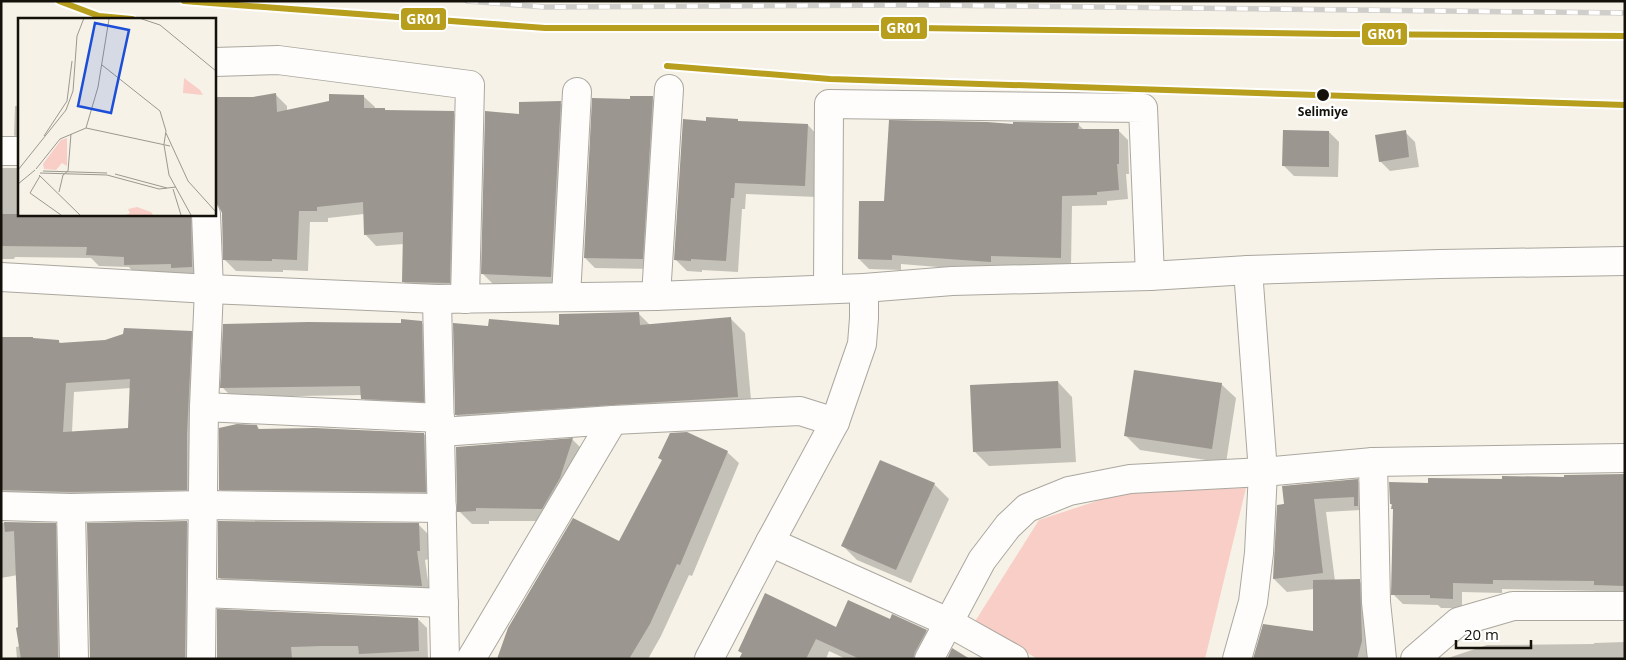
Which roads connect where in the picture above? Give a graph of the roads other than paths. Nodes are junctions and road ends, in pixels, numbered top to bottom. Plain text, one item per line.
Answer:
1 (215, 62) edge
2 (669, 89) dead end
3 (577, 92) dead end
4 (1, 151) edge
5 (18, 151) edge
6 (206, 215) edge
7 (1625, 261) edge
8 (1248, 270) junction
9 (1150, 276) junction
10 (1, 277) edge
11 (864, 288) junction
12 (828, 289) junction
13 (210, 290) junction
14 (656, 296) junction
15 (566, 297) junction
16 (465, 298) junction
17 (437, 299) junction
18 (204, 407) junction
19 (614, 420) junction
20 (835, 422) junction
21 (440, 425) junction
22 (1625, 458) edge
23 (1374, 462) junction
24 (1263, 472) junction
25 (202, 505) junction
26 (1, 506) edge
27 (71, 508) junction
28 (442, 508) junction
29 (770, 542) junction
30 (202, 593) junction
31 (444, 603) junction
32 (1625, 606) edge
33 (948, 622) junction
34 (74, 659) edge
35 (201, 659) edge
36 (445, 659) edge
37 (471, 659) edge
38 (709, 659) edge
39 (929, 659) edge
40 (1014, 659) edge
41 (1237, 659) edge
42 (1382, 659) edge
43 (1415, 659) edge

1 - 16 street
2 - 14 street
3 - 15 street
4 - 5 street
6 - 13 street
7 - 8 street
8 - 9 street
8 - 24 street
9 - 11 street
9 - 12 street
10 - 13 street
11 - 12 street
11 - 20 street
12 - 14 street
13 - 17 street
13 - 18 street
14 - 15 street
15 - 16 street
16 - 17 street
17 - 21 street
18 - 21 street
18 - 25 street
19 - 20 street
19 - 21 street
19 - 37 street
20 - 29 street
21 - 28 street
22 - 23 street
23 - 24 street
23 - 42 street
24 - 33 street
24 - 41 street
25 - 27 street
25 - 28 street
25 - 30 street
26 - 27 street
27 - 34 street
28 - 31 street
29 - 33 street
29 - 38 street
30 - 31 street
30 - 35 street
31 - 36 street
32 - 43 street
33 - 39 street
33 - 40 street

